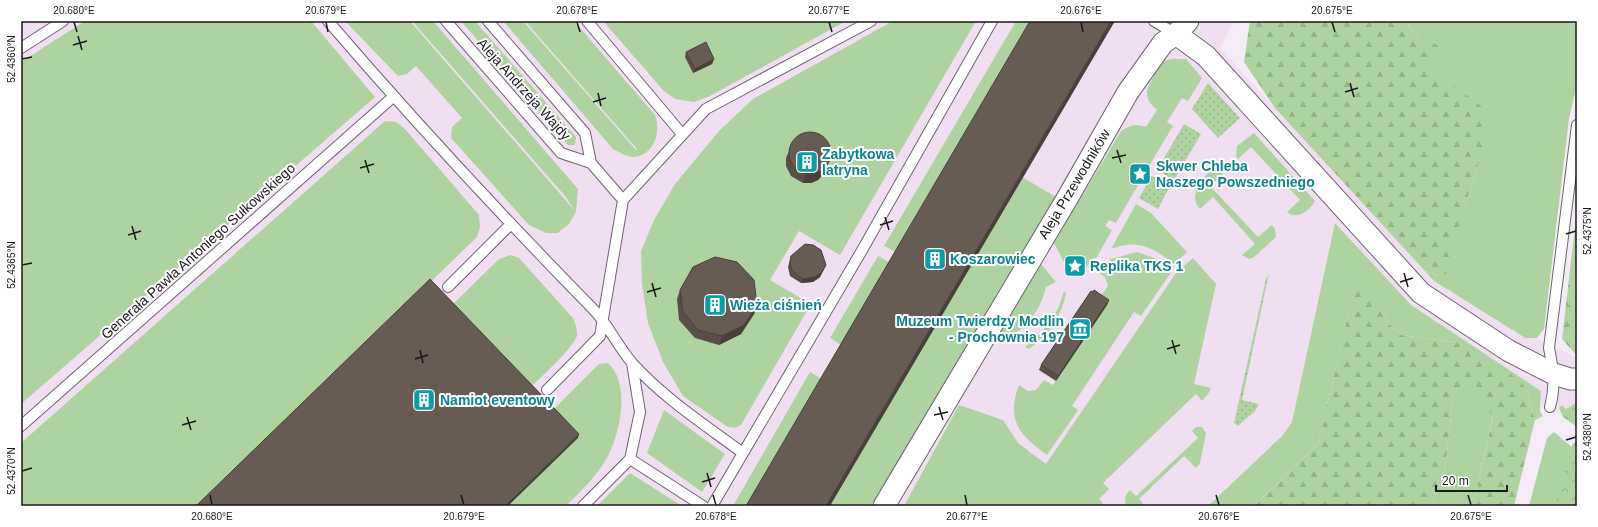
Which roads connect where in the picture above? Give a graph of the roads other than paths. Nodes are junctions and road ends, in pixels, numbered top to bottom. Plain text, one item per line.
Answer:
1 (63, 21) edge
2 (328, 21) edge
3 (446, 21) edge
4 (488, 21) edge
5 (587, 21) edge
6 (871, 21) edge
7 (992, 21) edge
8 (1154, 21) edge
9 (1182, 27) edge
10 (21, 48) edge
11 (393, 97) junction
12 (1577, 125) edge
13 (682, 134) junction
14 (591, 163) junction
15 (623, 200) junction
16 (510, 225) junction
17 (448, 287) dead end
18 (603, 320) junction
19 (632, 363) junction
20 (1554, 374) junction
21 (1577, 379) edge
22 (547, 390) dead end
23 (1550, 407) dead end
24 (21, 426) edge
25 (743, 453) junction
26 (630, 459) junction
27 (583, 506) edge
28 (703, 506) edge
29 (712, 506) edge
30 (884, 506) edge

1 - 10 lane
2 - 11 lane
3 - 14 lane, Aleja Andrzeja Wajdy
4 - 14 lane, Aleja Andrzeja Wajdy
5 - 13 lane
6 - 13 lane
7 - 25 lane
8 - 9 lane
9 - 20 street
9 - 30 street, Aleja Przewodników
11 - 16 lane
11 - 24 lane, Generała Pawła Antoniego Sułkowskiego
12 - 20 lane
13 - 15 lane
14 - 15 lane, Aleja Andrzeja Wajdy
15 - 18 lane
16 - 17 lane
16 - 18 lane
18 - 19 lane
18 - 22 lane
19 - 25 lane
19 - 26 lane
20 - 21 street
20 - 23 lane
25 - 29 lane
26 - 27 lane
26 - 28 lane

